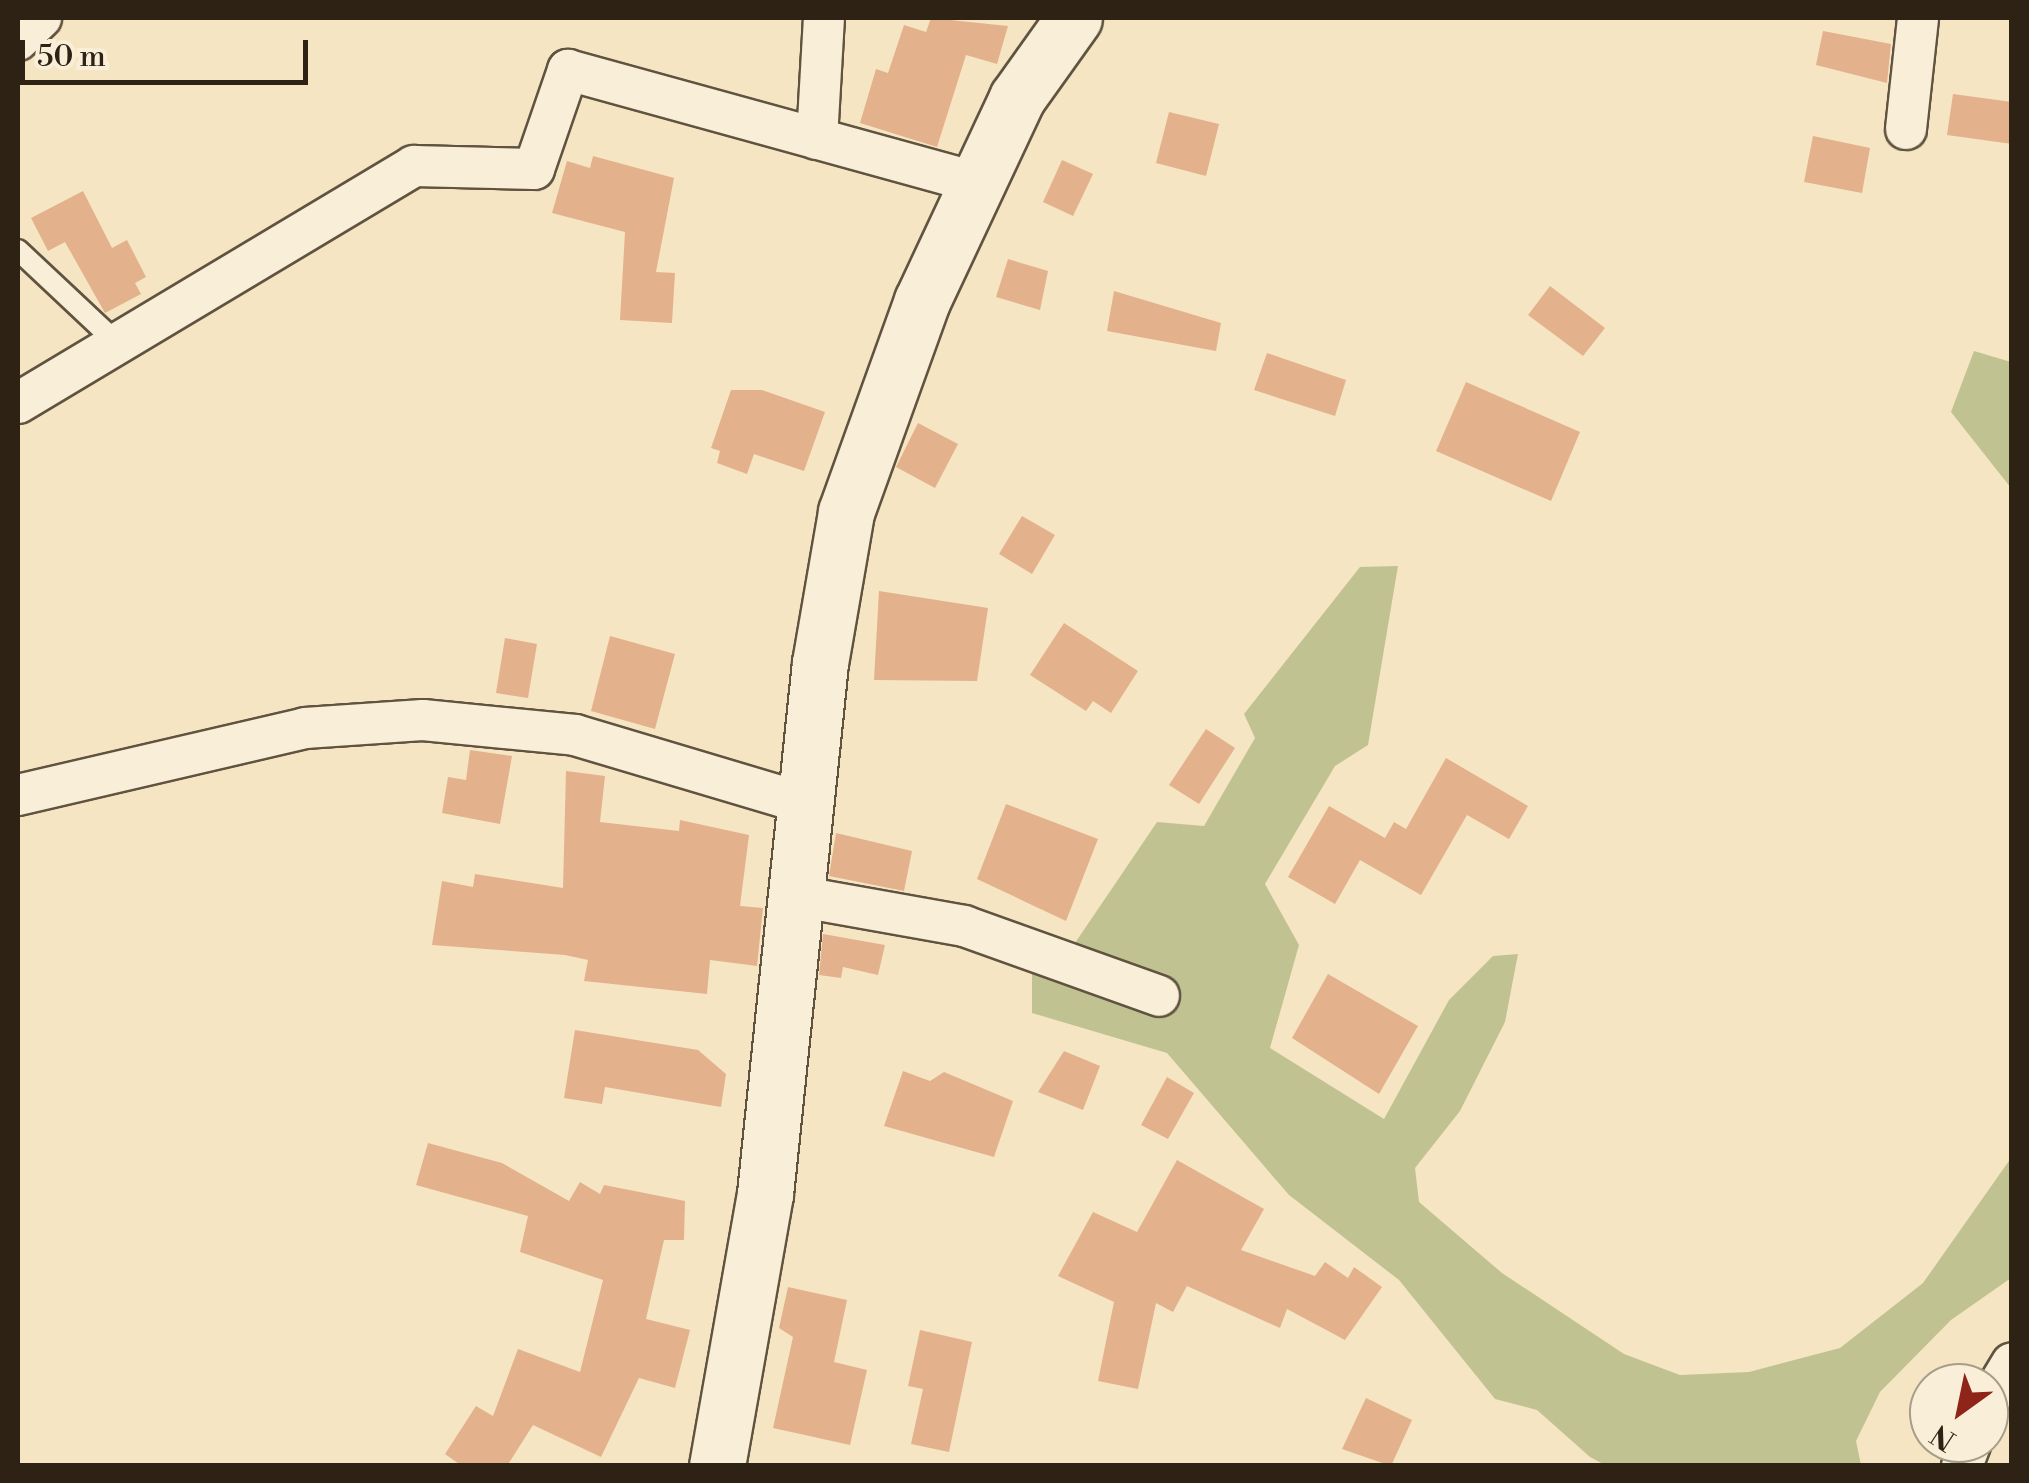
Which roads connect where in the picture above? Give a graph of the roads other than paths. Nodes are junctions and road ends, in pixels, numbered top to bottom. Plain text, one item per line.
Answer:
1 (41, 18) edge
2 (824, 18) edge
3 (1074, 18) edge
4 (1918, 18) edge
5 (18, 40) edge
6 (1906, 129) dead end
7 (817, 139) junction
8 (977, 183) junction
9 (18, 250) edge
10 (117, 343) junction
11 (18, 402) edge
12 (18, 795) edge
13 (806, 804) junction
14 (796, 896) junction
15 (1158, 996) dead end
16 (717, 1466) edge

1 - 5 street
2 - 7 street
3 - 8 street
4 - 6 street
7 - 8 street
7 - 10 street
8 - 13 street
9 - 10 lane
10 - 11 street
12 - 13 street
13 - 14 street
14 - 15 street
14 - 16 street

